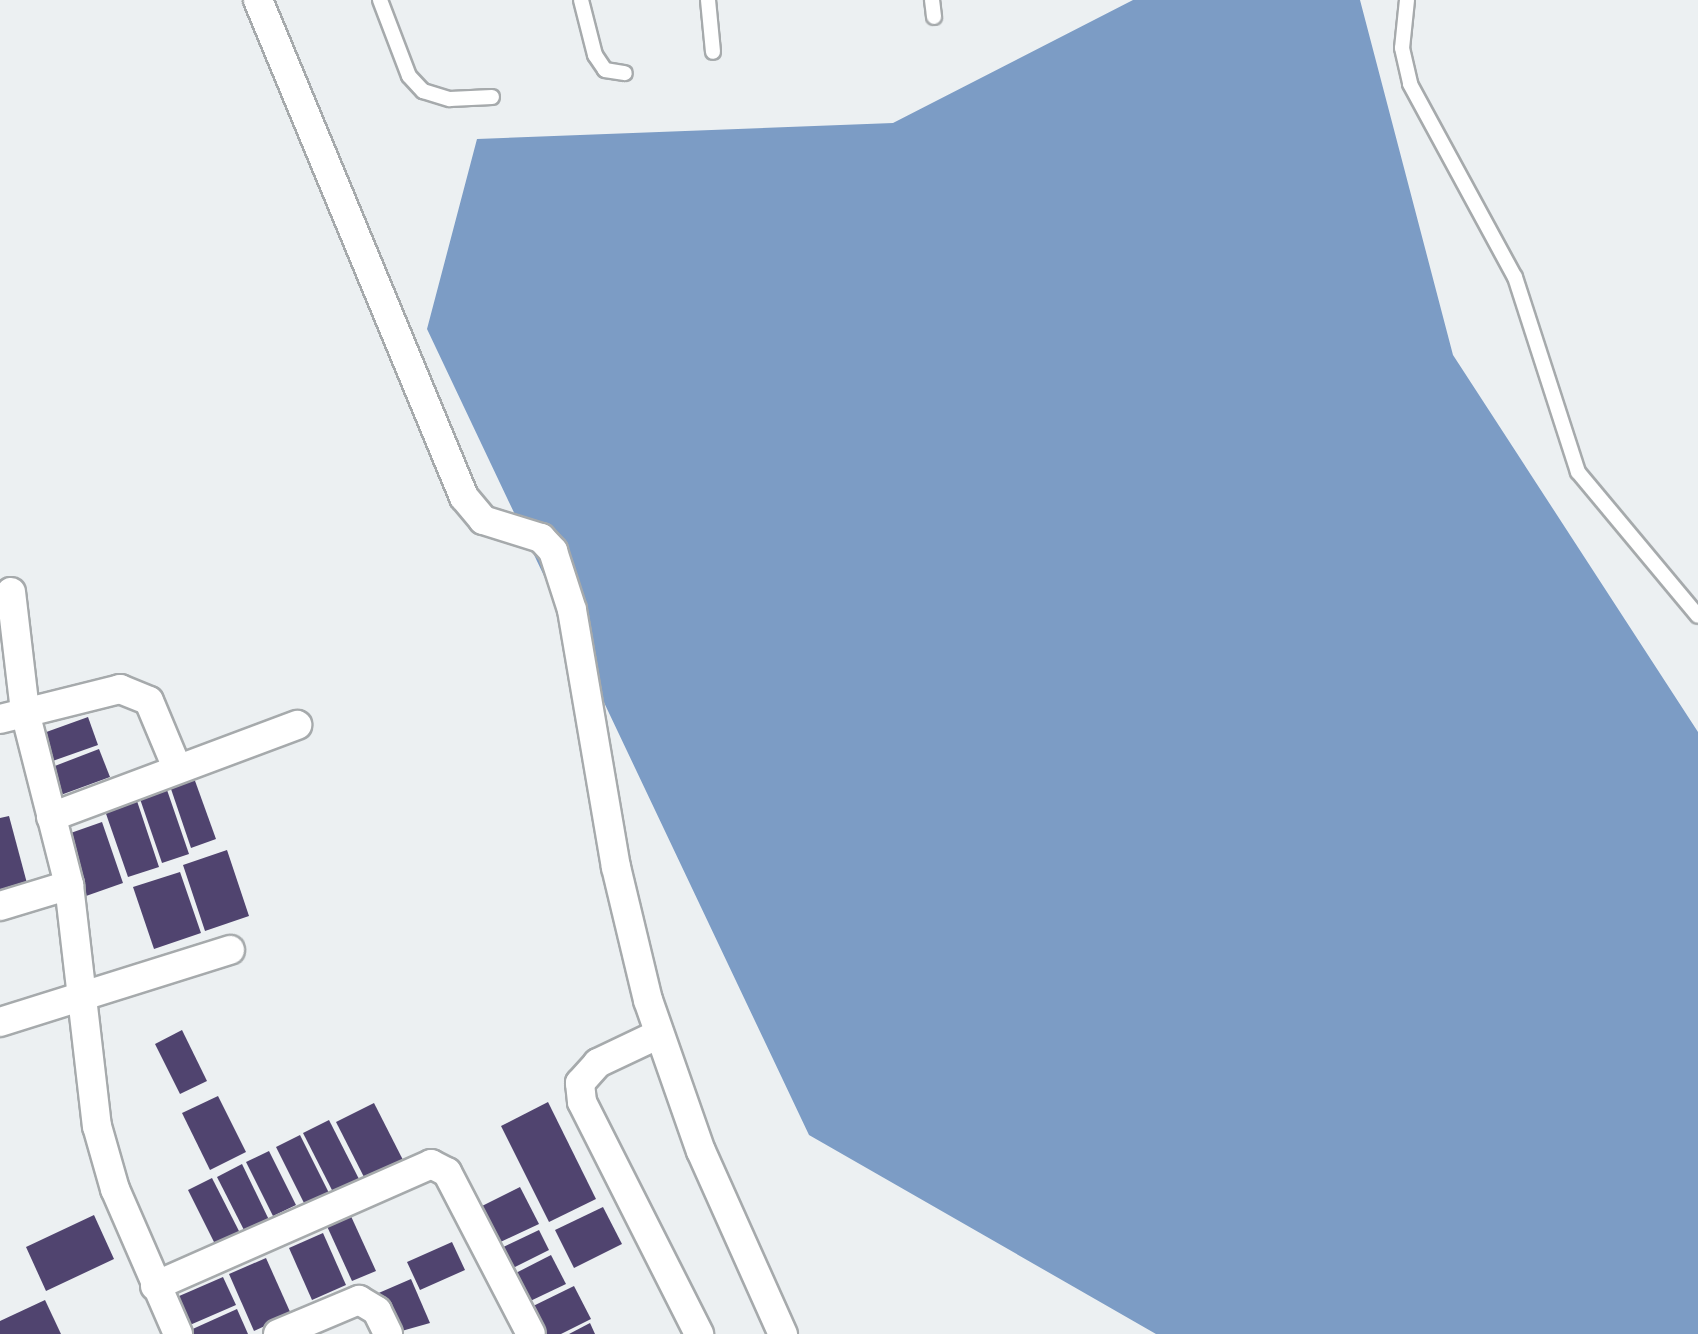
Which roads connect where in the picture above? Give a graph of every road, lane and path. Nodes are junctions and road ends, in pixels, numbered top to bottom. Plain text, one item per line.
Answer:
1 (258, 0) edge
2 (380, 0) edge
3 (581, 0) edge
4 (708, 0) edge
5 (932, 0) edge
6 (1407, 0) edge
7 (934, 17) dead end
8 (713, 52) dead end
9 (625, 73) dead end
10 (492, 97) dead end
11 (11, 592) dead end
12 (1698, 616) edge
13 (12, 716) edge
14 (297, 725) dead end
15 (177, 768) junction
16 (51, 817) junction
17 (69, 885) junction
18 (0, 906) edge
19 (230, 950) dead end
20 (81, 1001) junction
21 (0, 1022) edge
22 (659, 1034) junction
23 (155, 1286) junction
24 (178, 1334) edge
25 (278, 1334) edge
26 (388, 1334) edge
27 (531, 1334) edge
28 (699, 1334) edge
29 (783, 1334) edge

1 - 22 street
2 - 10 lane
3 - 9 lane
4 - 8 lane
5 - 7 lane
6 - 12 lane
11 - 13 street
13 - 15 street
13 - 16 street
14 - 15 street
15 - 16 street
16 - 17 street
17 - 18 street
17 - 20 street
19 - 20 street
20 - 21 street
20 - 23 street
22 - 28 street
22 - 29 street
23 - 24 street
23 - 27 street
25 - 26 street

